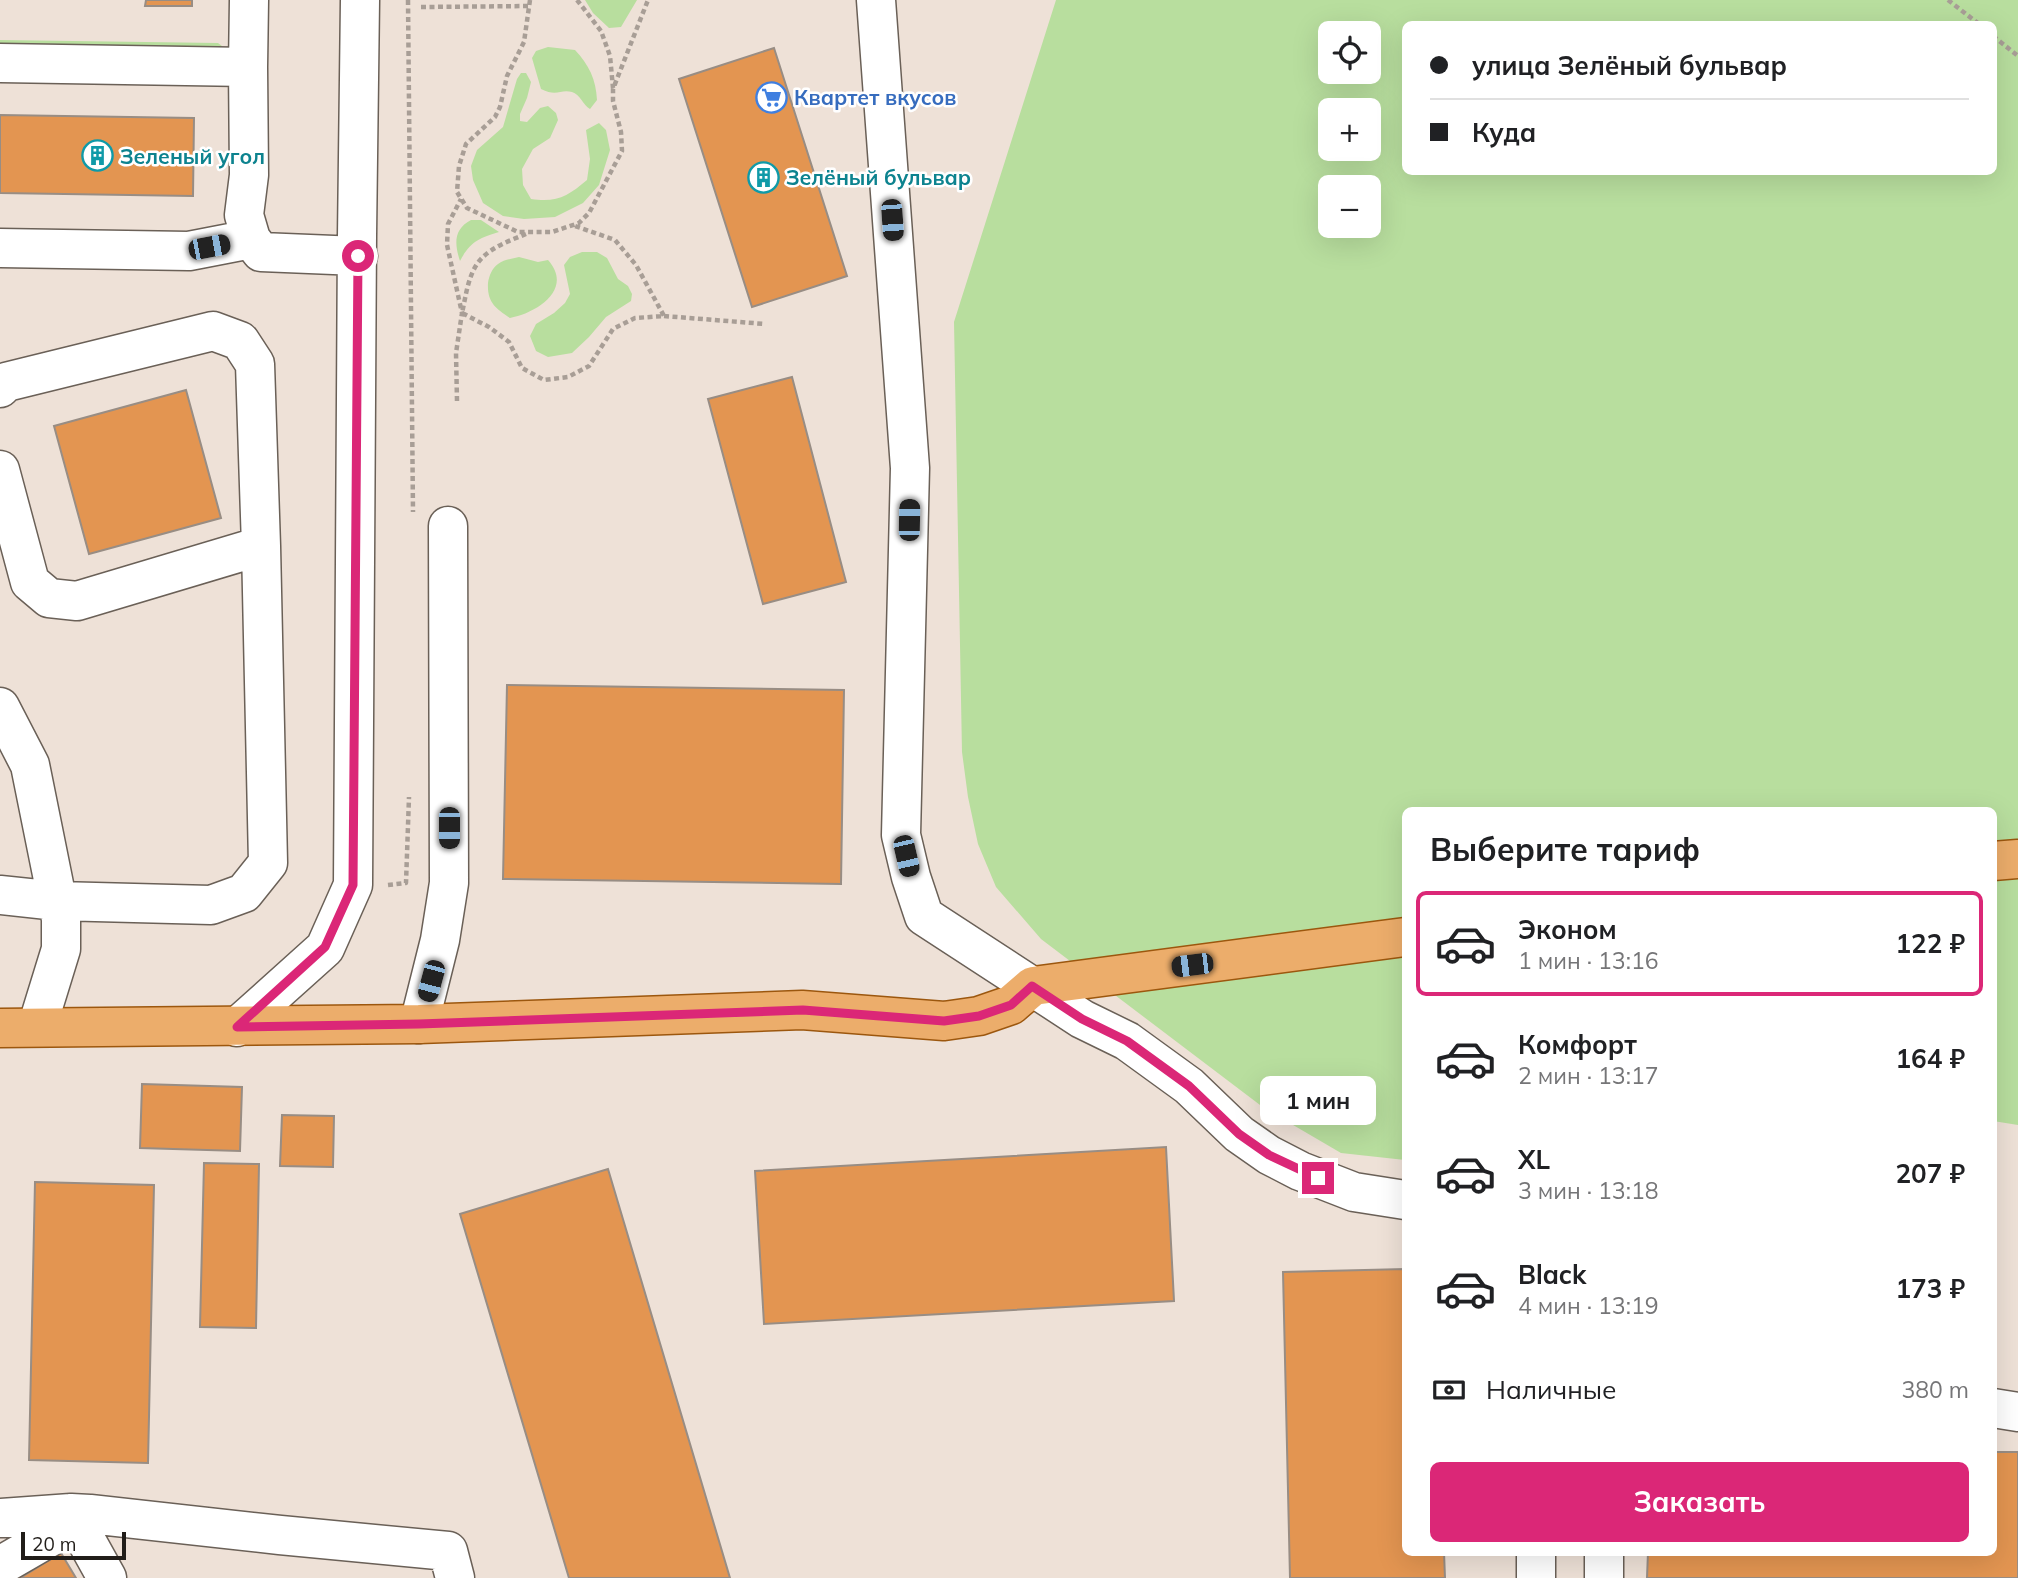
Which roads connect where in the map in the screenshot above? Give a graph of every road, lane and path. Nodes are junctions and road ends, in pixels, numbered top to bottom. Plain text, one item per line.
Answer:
1 (249, 0) edge
2 (360, 0) edge
3 (408, 0) edge
4 (577, 0) edge
5 (648, 0) edge
6 (876, 0) edge
7 (1948, 0) edge
8 (530, 3) edge
9 (421, 7) dead end
10 (1975, 21) edge
11 (1997, 39) edge
12 (2018, 56) edge
13 (0, 64) edge
14 (248, 67) junction
15 (613, 89) junction
16 (461, 199) junction
17 (573, 225) junction
18 (530, 232) junction
19 (251, 239) junction
20 (0, 248) edge
21 (358, 256) junction
22 (462, 313) junction
23 (664, 316) junction
24 (765, 324) dead end
25 (0, 388) edge
26 (457, 401) dead end
27 (0, 470) edge
28 (412, 514) dead end
29 (448, 526) dead end
30 (261, 546) junction
31 (0, 707) edge
32 (409, 789) dead end
33 (2018, 859) edge
34 (1997, 861) edge
35 (384, 886) dead end
36 (0, 895) edge
37 (57, 901) junction
38 (1402, 937) edge
39 (1032, 986) junction
40 (419, 1024) junction
41 (19, 1027) edge
42 (237, 1027) junction
43 (1402, 1200) edge
44 (1997, 1409) edge
45 (2018, 1412) edge
46 (0, 1518) edge
47 (73, 1518) junction
48 (1536, 1556) edge
49 (1604, 1556) edge
50 (0, 1566) edge
51 (107, 1578) edge
52 (455, 1578) edge
53 (1536, 1578) edge
54 (1604, 1578) edge

1 - 14 street
2 - 21 street
3 - 28 path
4 - 15 path
5 - 15 path
6 - 39 street
7 - 10 path
8 - 9 path
8 - 16 path
11 - 12 path
13 - 14 street
14 - 19 street
15 - 17 path
16 - 18 path
16 - 22 path
17 - 18 path
17 - 23 path
18 - 22 path
19 - 20 street
19 - 21 street
21 - 42 street
22 - 23 path
22 - 26 path
23 - 24 path
25 - 30 street
27 - 30 street
29 - 40 street
30 - 37 street
31 - 37 street
32 - 35 path
33 - 34 main road
36 - 37 street
37 - 41 street
38 - 39 main road
39 - 40 main road
39 - 43 street
40 - 42 main road
41 - 42 main road
44 - 45 street
46 - 47 street
47 - 50 street
47 - 51 street
47 - 52 street
48 - 53 street
49 - 54 street

